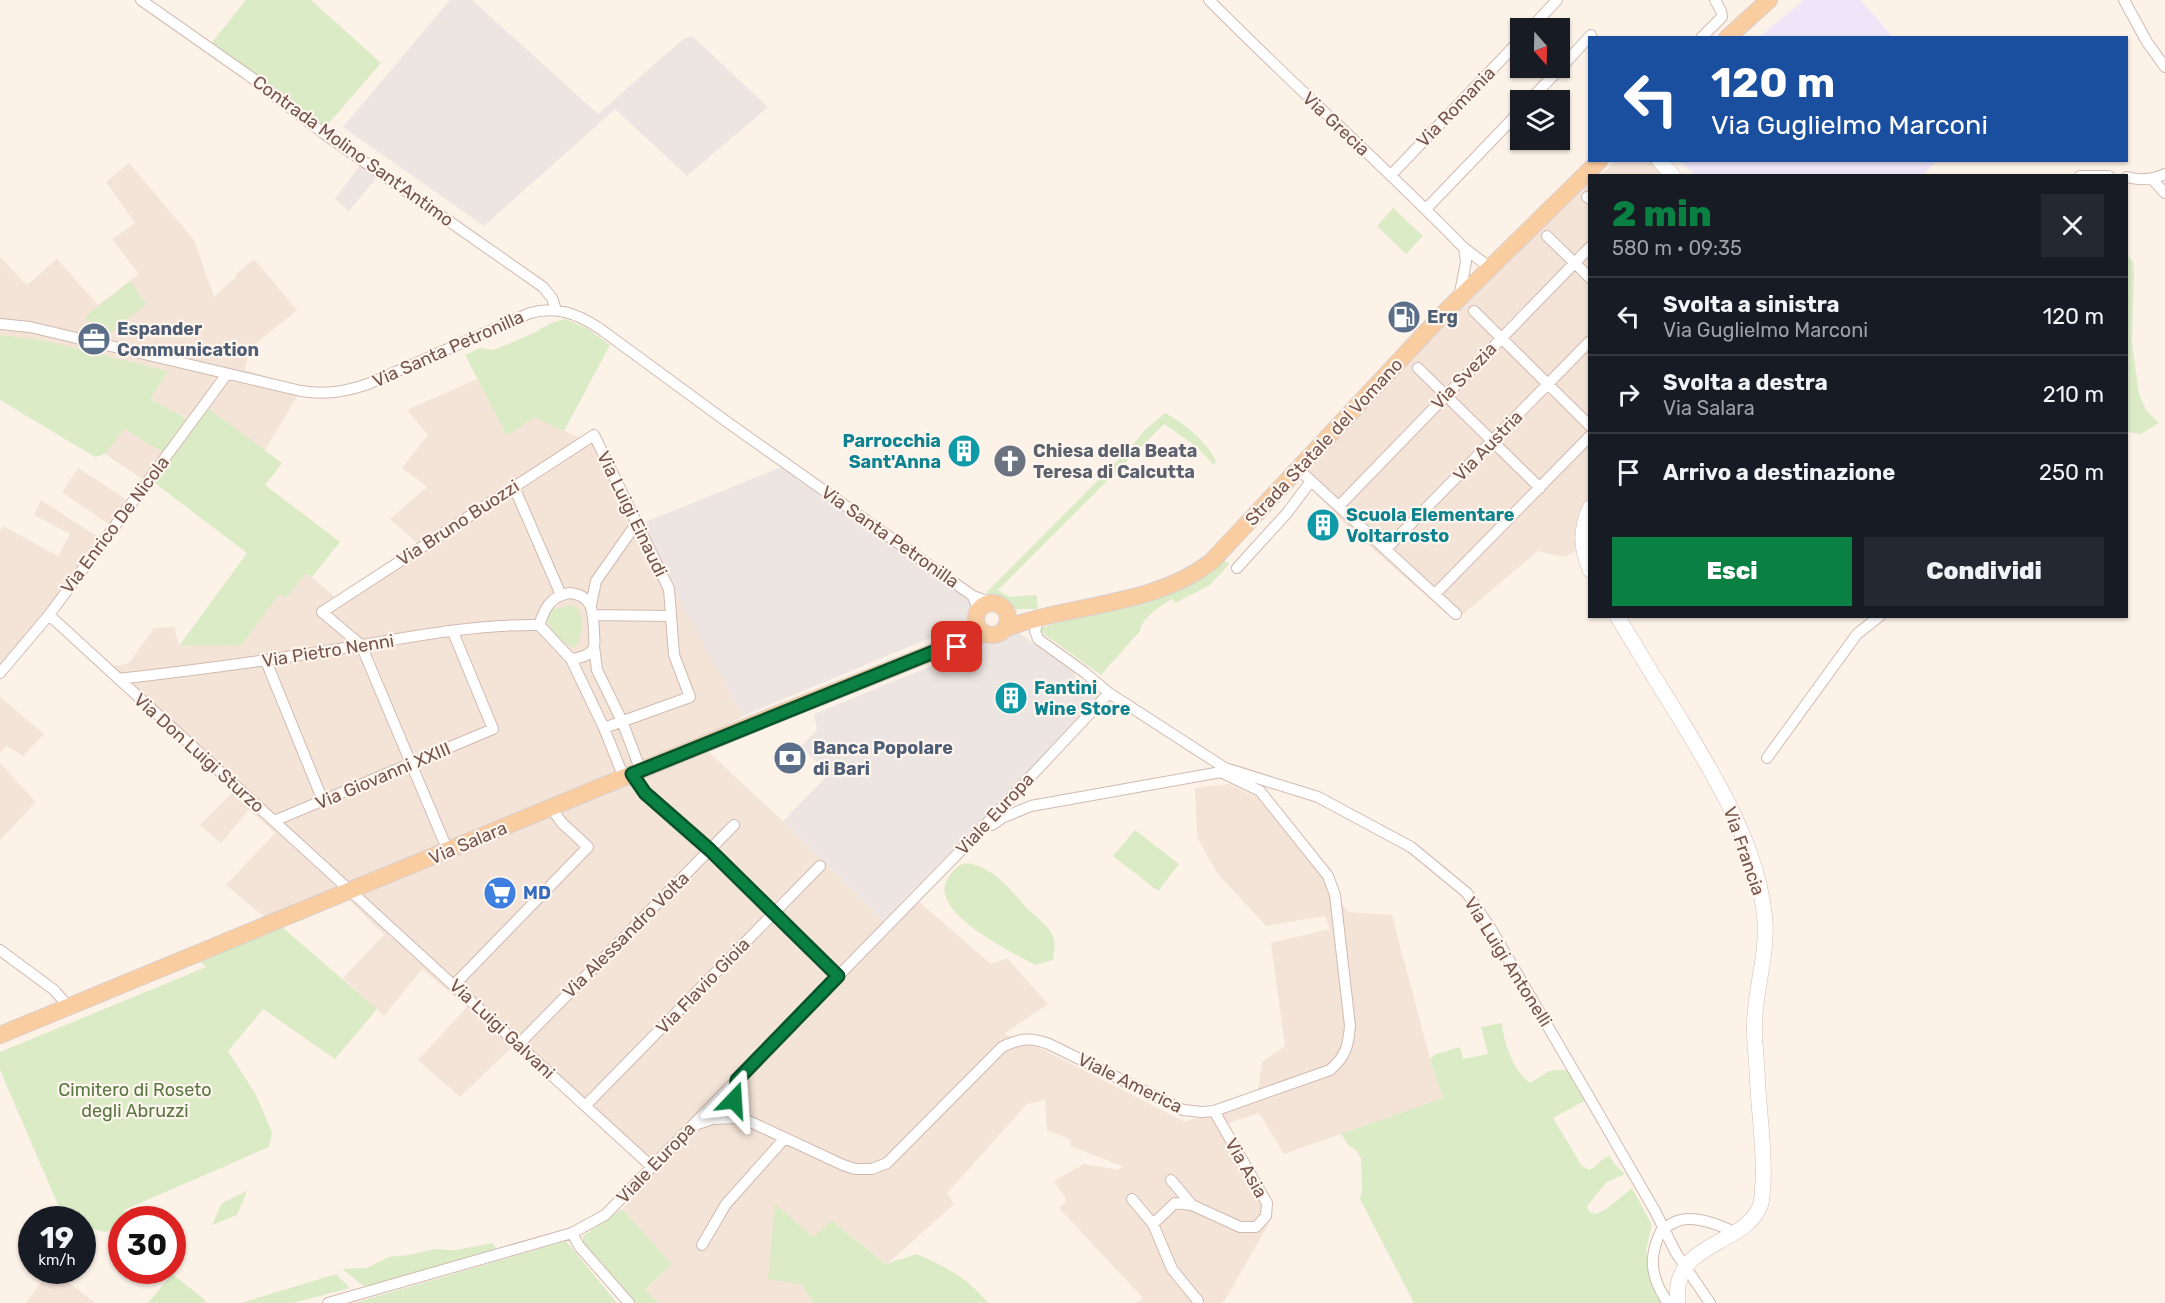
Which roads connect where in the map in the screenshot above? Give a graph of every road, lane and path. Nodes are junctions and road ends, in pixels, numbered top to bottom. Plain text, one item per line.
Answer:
1 (141, 0) edge
2 (1209, 0) edge
3 (1557, 0) edge
4 (1715, 0) edge
5 (1769, 0) edge
6 (2124, 0) edge
7 (1542, 18) edge
8 (1703, 36) edge
9 (1729, 36) edge
10 (1588, 38) edge
11 (1510, 51) edge
12 (1570, 58) edge
13 (2165, 67) edge
14 (1551, 78) edge
15 (1540, 90) edge
16 (1510, 121) edge
17 (1598, 162) edge
18 (1605, 162) edge
19 (2165, 174) edge
20 (1391, 176) junction
21 (1584, 176) junction
22 (2128, 177) edge
23 (2152, 179) junction
24 (2165, 193) edge
25 (1426, 209) junction
26 (1547, 236) dead end
27 (1464, 248) junction
28 (1588, 249) edge
29 (1466, 262) junction
30 (1575, 262) junction
31 (1484, 274) junction
32 (1588, 276) edge
33 (1459, 298) junction
34 (556, 310) junction
35 (1474, 311) dead end
36 (0, 324) edge
37 (1502, 338) junction
38 (1588, 343) edge
39 (1418, 368) dead end
40 (227, 374) junction
41 (1548, 384) junction
42 (1445, 396) junction
43 (1588, 424) edge
44 (594, 435) joint
45 (1588, 438) edge
46 (1492, 442) junction
47 (1305, 475) junction
48 (514, 487) junction
49 (1540, 488) junction
50 (1339, 506) junction
51 (1588, 512) edge
52 (636, 524) junction
53 (1224, 548) junction
54 (1386, 549) junction
55 (1588, 565) edge
56 (1435, 594) junction
57 (561, 595) junction
58 (592, 610) junction
59 (980, 612) junction
60 (1456, 614) dead end
61 (49, 615) junction
62 (671, 616) junction
63 (1618, 618) edge
64 (1877, 618) edge
65 (1034, 620) junction
66 (1005, 622) junction
67 (539, 625) junction
68 (453, 632) junction
69 (361, 645) junction
70 (594, 646) junction
71 (571, 659) junction
72 (266, 661) junction
73 (0, 673) edge
74 (118, 679) junction
75 (1109, 693) junction
76 (622, 721) junction
77 (604, 728) junction
78 (1767, 758) dead end
79 (412, 765) junction
80 (1223, 770) junction
81 (632, 774) junction
82 (323, 801) junction
83 (551, 808) junction
84 (274, 821) junction
85 (734, 825) dead end
86 (975, 836) junction
87 (710, 850) junction
88 (448, 851) junction
89 (820, 866) dead end
90 (352, 891) junction
91 (774, 914) junction
92 (0, 950) edge
93 (838, 976) junction
94 (455, 984) junction
95 (69, 1007) junction
96 (0, 1035) edge
97 (518, 1045) junction
98 (737, 1080) junction
99 (716, 1102) junction
100 (585, 1106) junction
101 (1214, 1111) junction
102 (742, 1118) junction
103 (692, 1126) junction
104 (785, 1138) junction
105 (652, 1167) junction
106 (1171, 1180) dead end
107 (1132, 1199) dead end
108 (1192, 1205) junction
109 (1153, 1224) junction
110 (1662, 1229) junction
111 (1734, 1232) junction
112 (572, 1233) junction
113 (702, 1245) dead end
114 (1684, 1267) junction
115 (1198, 1301) dead end
116 (328, 1303) edge
117 (629, 1303) edge
118 (1668, 1303) edge
119 (1678, 1303) edge
120 (1710, 1303) edge

1 - 34 street, Contrada Molino Sant'Antimo
2 - 20 street, Via Grecia
3 - 7 street
4 - 8 street
5 - 9 main road
6 - 13 street
10 - 12 street
11 - 20 street, Via Romania
14 - 15 street
16 - 25 street
17 - 21 main road, Strada Statale del Vomano
18 - 21 main road
19 - 23 street
20 - 25 street, Via Grecia
21 - 31 main road, Strada Statale del Vomano
22 - 23 street
23 - 24 street
25 - 27 street, Via Grecia
26 - 30 street
27 - 29 street
27 - 31 street, Via Grecia
28 - 30 street, Via Svezia
29 - 31 street
29 - 33 street
30 - 32 street
30 - 37 street, Via Svezia
31 - 33 main road, Strada Statale del Vomano
33 - 47 main road, Strada Statale del Vomano
34 - 40 street, Via Santa Petronilla
34 - 59 street, Via Santa Petronilla
35 - 37 street
36 - 40 street, Via Santa Petronilla
37 - 41 street
37 - 42 street, Via Svezia
38 - 41 street, Via Austria
39 - 42 street
40 - 61 street, Via Enrico De Nicola
41 - 43 street
41 - 46 street, Via Austria
42 - 46 street
42 - 50 street, Via Svezia
44 - 48 street, Via Bruno Buozzi
44 - 52 street, Via Luigi Einaudi
45 - 49 street
46 - 49 street
46 - 54 street, Via Austria
47 - 50 street
47 - 53 main road, Strada Statale del Vomano
47 - 53 street
48 - 57 street
48 - 69 street, Via Bruno Buozzi
49 - 56 street
50 - 54 street
51 - 55 main road
52 - 58 street
52 - 62 street, Via Luigi Einaudi
53 - 65 main road, Strada Statale del Vomano
54 - 56 street
56 - 60 street
57 - 58 street
57 - 67 street
58 - 62 street
58 - 70 street
59 - 66 main road
59 - 66 main road, Strada Statale del Vomano
59 - 81 main road, Via Salara
61 - 73 street, Via Enrico De Nicola
61 - 74 street, Via Don Luigi Sturzo
62 - 76 street, Via Luigi Einaudi
63 - 111 main road, Via Francia
64 - 78 street
65 - 66 main road, Strada Statale del Vomano
65 - 75 street, Via Luigi Antonelli
67 - 68 street, Via Pietro Nenni
67 - 71 street
68 - 69 street, Via Pietro Nenni
68 - 79 street, Via Giovanni XXIII
69 - 72 street, Via Pietro Nenni
69 - 79 street
70 - 71 street
70 - 76 street
71 - 77 street
72 - 74 street, Via Pietro Nenni
72 - 82 street
74 - 84 street, Via Don Luigi Sturzo
75 - 80 street, Via Luigi Antonelli
75 - 86 street, Viale Europa
76 - 77 street
76 - 81 street
77 - 81 street
79 - 82 street, Via Giovanni XXIII
79 - 88 street
80 - 86 street
80 - 101 street, Viale America
80 - 110 street, Via Luigi Antonelli
81 - 83 main road, Via Salara
81 - 87 street
82 - 84 street, Via Giovanni XXIII
83 - 88 main road, Via Salara
83 - 94 street
84 - 90 street, Via Don Luigi Sturzo
85 - 87 street, Via Alessandro Volta
86 - 93 street, Viale Europa
87 - 91 street
87 - 97 street, Via Alessandro Volta
88 - 90 main road, Via Salara
89 - 91 street, Via Flavio Gioia
90 - 94 street, Via Luigi Galvani
90 - 95 main road, Via Salara
91 - 93 street
91 - 100 street, Via Flavio Gioia
92 - 95 street
93 - 98 street, Viale Europa
94 - 97 street, Via Luigi Galvani
95 - 96 main road, Via Salara
97 - 100 street, Via Luigi Galvani
98 - 99 street, Viale Europa
98 - 102 street
99 - 102 street, Viale America
99 - 103 street, Viale Europa
100 - 105 street, Via Luigi Galvani
101 - 104 street, Viale America
101 - 108 street, Via Asia
102 - 103 street
102 - 104 street, Viale America
103 - 105 street, Viale Europa
104 - 113 street
105 - 112 street, Viale Europa
106 - 108 street, Via Asia
107 - 109 street
108 - 109 street
109 - 115 street
110 - 111 street
110 - 114 street, Via Luigi Antonelli
110 - 118 street
111 - 114 main road
112 - 116 street, Viale Europa
112 - 117 street
114 - 119 main road
114 - 120 street, Via Luigi Antonelli

